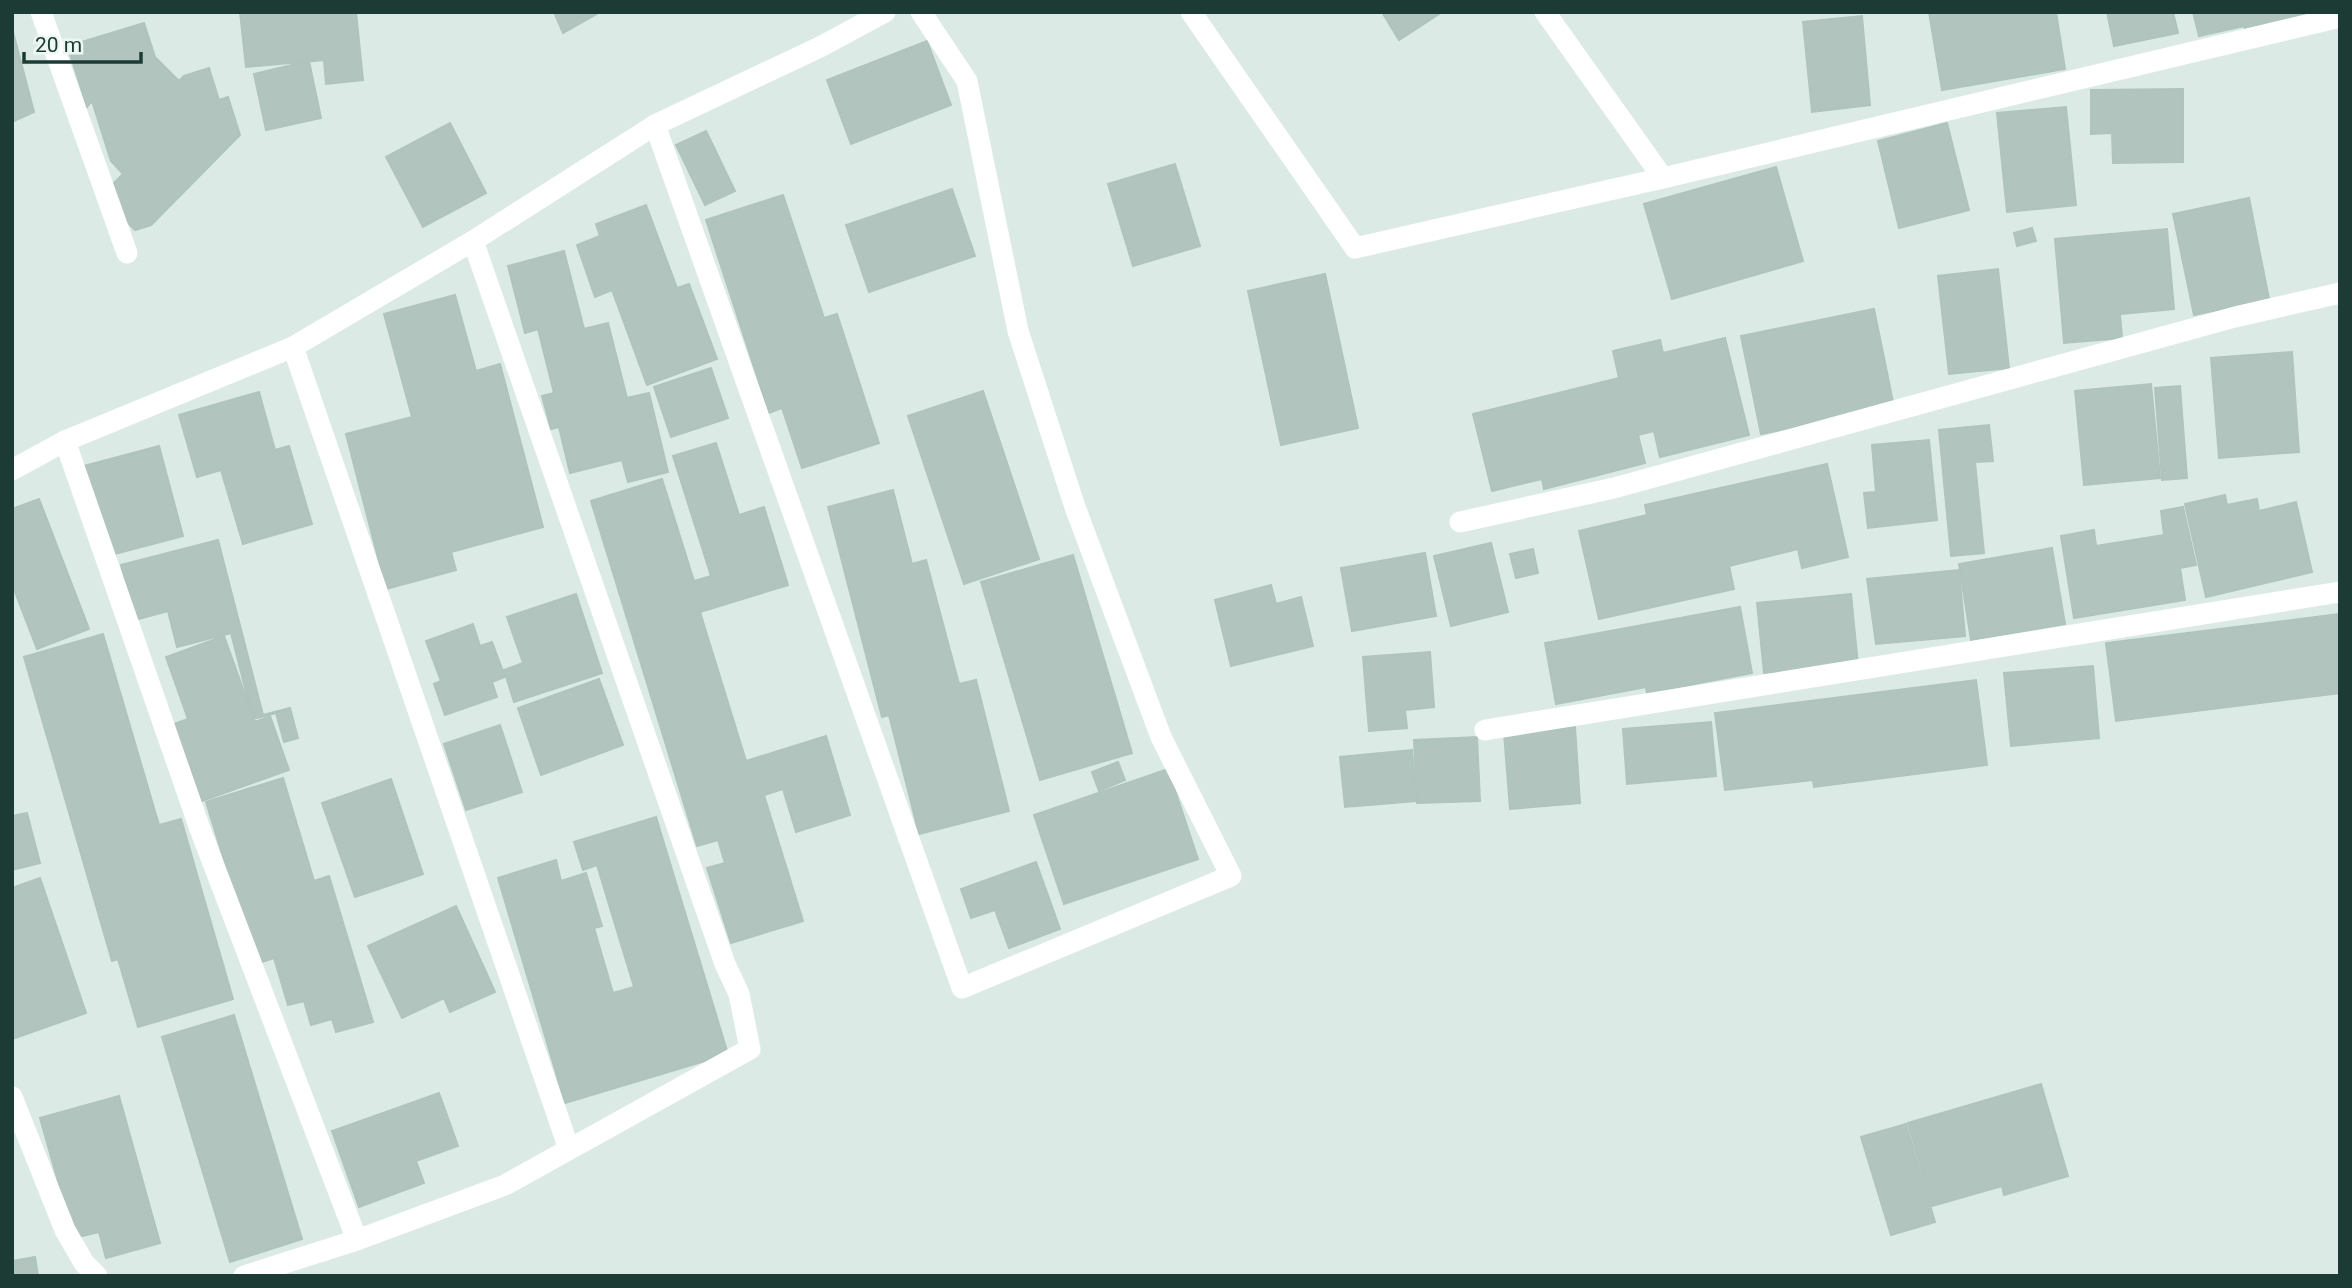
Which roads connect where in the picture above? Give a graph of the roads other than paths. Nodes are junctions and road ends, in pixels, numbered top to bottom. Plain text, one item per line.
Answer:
1 (41, 12) edge
2 (885, 12) edge
3 (921, 12) edge
4 (1191, 12) edge
5 (1545, 12) edge
6 (2340, 17) edge
7 (655, 125) junction
8 (1663, 178) junction
9 (473, 241) junction
10 (127, 253) dead end
11 (2340, 293) edge
12 (293, 347) junction
13 (65, 441) junction
14 (12, 470) edge
15 (1460, 522) dead end
16 (2340, 592) edge
17 (1485, 730) dead end
18 (12, 1097) edge
19 (569, 1149) junction
20 (357, 1240) junction
21 (97, 1276) edge
22 (244, 1276) edge

1 - 10 street
2 - 7 street
3 - 7 street
4 - 8 street
5 - 8 street
6 - 8 street
7 - 9 street
9 - 12 street
9 - 19 street
11 - 15 street
12 - 13 street
12 - 19 street
13 - 14 street
13 - 20 street
16 - 17 street
18 - 21 street
19 - 20 street
20 - 22 street

